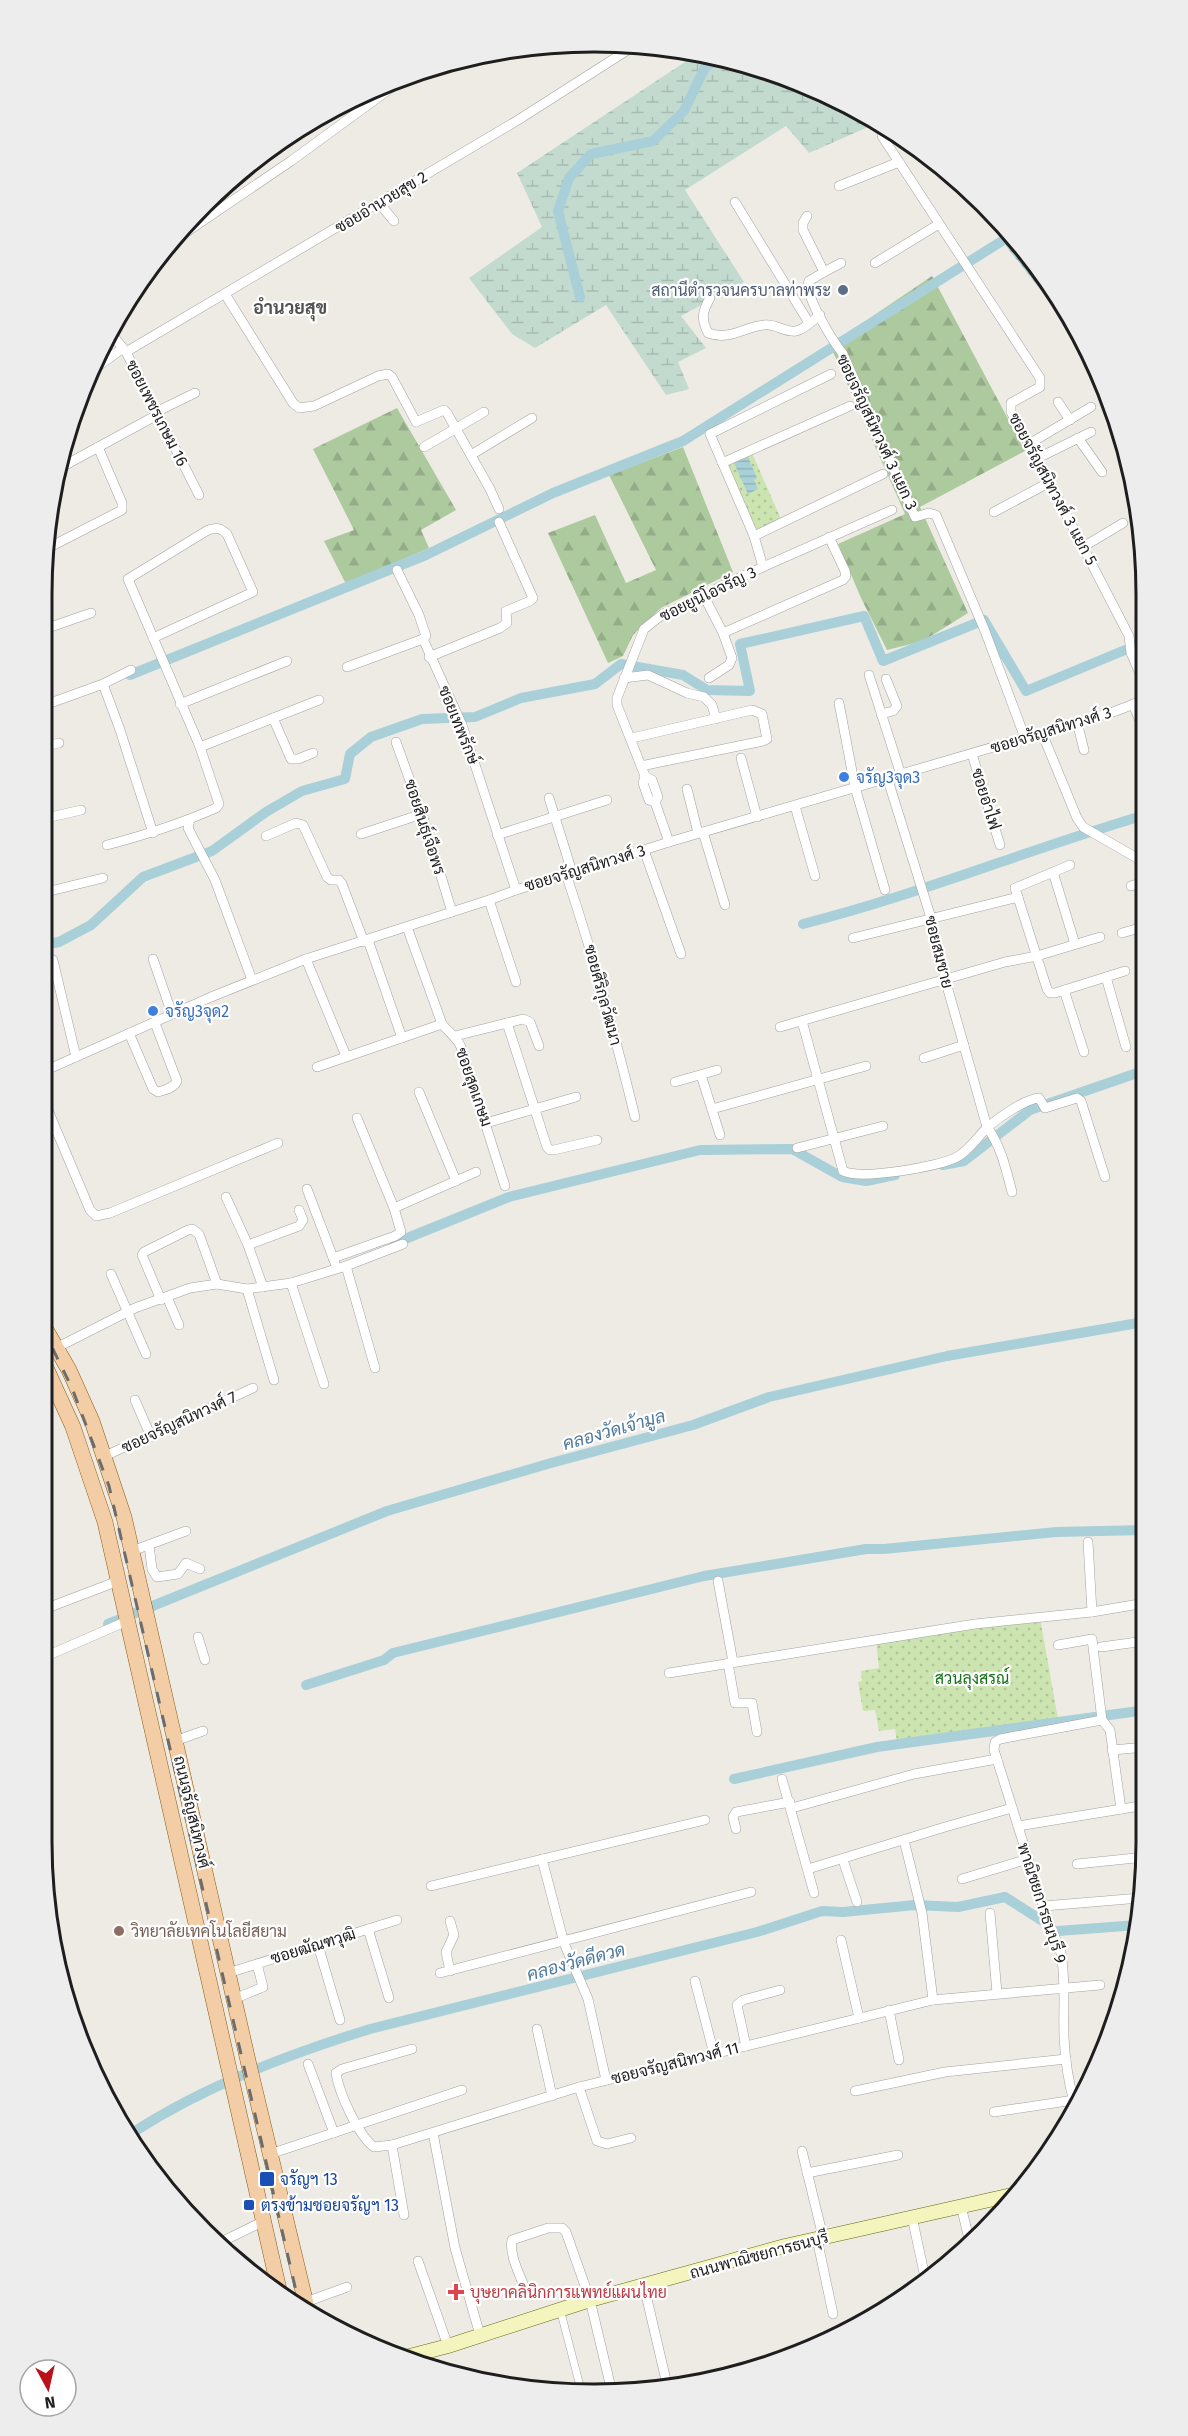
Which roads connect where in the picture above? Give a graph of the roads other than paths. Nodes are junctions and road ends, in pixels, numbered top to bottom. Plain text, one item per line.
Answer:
1 (621, 54) edge
2 (356, 107) edge
3 (882, 136) dead end
4 (899, 162) junction
5 (839, 186) dead end
6 (735, 202) dead end
7 (379, 203) junction
8 (807, 216) dead end
9 (394, 221) dead end
10 (201, 222) edge
11 (939, 224) junction
12 (875, 262) dead end
13 (841, 263) dead end
14 (824, 272) junction
15 (225, 294) junction
16 (710, 298) dead end
17 (820, 315) junction
18 (809, 323) junction
19 (116, 340) edge
20 (124, 350) junction
21 (105, 362) edge
22 (831, 375) dead end
23 (195, 393) dead end
24 (1058, 402) dead end
25 (850, 406) dead end
26 (1091, 407) dead end
27 (484, 412) dead end
28 (156, 414) junction
29 (532, 418) dead end
30 (1070, 420) junction
31 (456, 429) junction
32 (1091, 432) dead end
33 (1078, 438) junction
34 (1029, 444) junction
35 (98, 447) junction
36 (424, 447) dead end
37 (471, 455) junction
38 (1038, 459) junction
39 (69, 463) edge
40 (722, 463) junction
41 (1102, 472) dead end
42 (882, 474) dead end
43 (1050, 482) junction
44 (199, 495) dead end
45 (499, 509) dead end
46 (892, 510) dead end
47 (994, 512) dead end
48 (499, 522) dead end
49 (1123, 523) dead end
50 (754, 536) junction
51 (829, 537) junction
52 (55, 544) edge
53 (1083, 547) junction
54 (763, 567) junction
55 (397, 570) dead end
56 (700, 599) junction
57 (91, 613) dead end
58 (52, 627) edge
59 (723, 633) junction
60 (153, 638) junction
61 (423, 639) junction
62 (429, 657) junction
63 (287, 661) dead end
64 (347, 667) dead end
65 (1136, 667) edge
66 (131, 670) dead end
67 (625, 675) junction
68 (869, 675) dead end
69 (709, 678) dead end
70 (886, 679) dead end
71 (103, 684) junction
72 (319, 700) dead end
73 (52, 702) edge
74 (839, 703) dead end
75 (180, 704) junction
76 (1136, 704) edge
77 (881, 714) junction
78 (273, 718) junction
79 (716, 719) junction
80 (1077, 722) junction
81 (1042, 733) junction
82 (632, 738) junction
83 (1025, 738) junction
84 (59, 742) dead end
85 (396, 742) dead end
86 (52, 744) edge
87 (200, 747) junction
88 (1084, 750) dead end
89 (313, 753) dead end
90 (972, 754) junction
91 (741, 758) dead end
92 (641, 766) junction
93 (901, 775) junction
94 (887, 777) junction
95 (855, 787) junction
96 (687, 789) dead end
97 (549, 798) dead end
98 (608, 800) dead end
99 (795, 806) junction
100 (81, 810) dead end
101 (422, 814) junction
102 (52, 817) edge
103 (555, 817) junction
104 (757, 817) junction
105 (190, 819) junction
106 (153, 833) junction
107 (700, 833) junction
108 (361, 834) dead end
109 (497, 835) junction
110 (266, 836) dead end
111 (669, 842) junction
112 (107, 845) dead end
113 (1000, 845) dead end
114 (644, 850) junction
115 (1136, 858) edge
116 (1070, 865) dead end
117 (1053, 872) junction
118 (569, 873) junction
119 (815, 876) dead end
120 (103, 878) dead end
121 (1136, 884) edge
122 (1131, 886) dead end
123 (516, 890) junction
124 (885, 890) dead end
125 (52, 891) edge
126 (1018, 897) junction
127 (489, 900) junction
128 (725, 905) dead end
129 (452, 912) junction
130 (931, 918) junction
131 (407, 927) junction
132 (1136, 929) edge
133 (1122, 933) dead end
134 (1100, 937) dead end
135 (853, 938) dead end
136 (366, 941) junction
137 (1075, 945) junction
138 (681, 954) dead end
139 (1037, 956) junction
140 (153, 959) dead end
141 (306, 959) junction
142 (53, 960) dead end
143 (1125, 971) dead end
144 (1106, 977) junction
145 (252, 980) junction
146 (945, 980) junction
147 (516, 982) dead end
148 (1064, 990) junction
149 (172, 1014) junction
150 (802, 1021) junction
151 (155, 1023) junction
152 (507, 1023) junction
153 (442, 1024) junction
154 (780, 1028) dead end
155 (129, 1034) junction
156 (455, 1035) junction
157 (402, 1038) junction
158 (964, 1045) junction
159 (539, 1046) dead end
160 (1126, 1047) dead end
161 (1084, 1052) dead end
162 (346, 1056) junction
163 (76, 1057) junction
164 (924, 1058) dead end
165 (866, 1066) dead end
166 (317, 1067) dead end
167 (52, 1068) edge
168 (717, 1070) dead end
169 (701, 1075) junction
170 (818, 1080) junction
171 (675, 1082) dead end
172 (419, 1092) dead end
173 (576, 1097) dead end
174 (534, 1108) junction
175 (712, 1109) junction
176 (357, 1118) dead end
177 (635, 1118) dead end
178 (52, 1120) edge
179 (486, 1123) junction
180 (883, 1126) dead end
181 (990, 1131) junction
182 (720, 1135) dead end
183 (834, 1138) junction
184 (597, 1140) dead end
185 (278, 1143) dead end
186 (797, 1148) dead end
187 (476, 1172) dead end
188 (1105, 1177) dead end
189 (456, 1181) junction
190 (505, 1186) dead end
191 (307, 1189) dead end
192 (1012, 1192) dead end
193 (226, 1197) dead end
194 (394, 1208) junction
195 (299, 1210) dead end
196 (403, 1244) dead end
197 (248, 1245) junction
198 (333, 1257) junction
199 (341, 1267) junction
200 (111, 1274) dead end
201 (291, 1283) junction
202 (216, 1284) junction
203 (263, 1287) junction
204 (247, 1289) junction
205 (164, 1299) junction
206 (128, 1312) junction
207 (179, 1325) dead end
208 (52, 1341) edge
209 (56, 1348) junction
210 (146, 1354) dead end
211 (375, 1368) dead end
212 (274, 1380) dead end
213 (52, 1381) edge
214 (324, 1384) dead end
215 (253, 1388) dead end
216 (135, 1400) dead end
217 (151, 1437) junction
218 (105, 1456) junction
219 (86, 1463) junction
220 (186, 1531) dead end
221 (1088, 1542) dead end
222 (149, 1545) junction
223 (132, 1551) junction
224 (200, 1569) dead end
225 (118, 1581) junction
226 (718, 1581) dead end
227 (1136, 1605) edge
228 (52, 1606) edge
229 (1092, 1612) junction
230 (127, 1618) junction
231 (198, 1637) dead end
232 (1136, 1642) edge
233 (1058, 1645) dead end
234 (1101, 1647) dead end
235 (52, 1653) edge
236 (205, 1660) dead end
237 (730, 1663) junction
238 (669, 1673) dead end
239 (1101, 1716) junction
240 (203, 1731) dead end
241 (757, 1732) dead end
242 (175, 1740) junction
243 (1136, 1747) edge
244 (1112, 1750) junction
245 (179, 1758) junction
246 (997, 1759) junction
247 (160, 1763) junction
248 (782, 1779) dead end
249 (791, 1805) junction
250 (1136, 1807) edge
251 (1012, 1808) junction
252 (1121, 1809) junction
253 (705, 1820) dead end
254 (1018, 1826) junction
255 (736, 1829) dead end
256 (904, 1840) junction
257 (542, 1858) junction
258 (1135, 1858) edge
259 (1028, 1859) junction
260 (843, 1860) junction
261 (1077, 1864) dead end
262 (808, 1869) junction
263 (962, 1879) dead end
264 (431, 1886) dead end
265 (751, 1892) dead end
266 (814, 1893) dead end
267 (1132, 1899) edge
268 (857, 1902) dead end
269 (1044, 1906) junction
270 (990, 1913) dead end
271 (397, 1920) dead end
272 (450, 1921) dead end
273 (368, 1929) junction
274 (841, 1940) dead end
275 (564, 1942) junction
276 (318, 1945) junction
277 (257, 1964) junction
278 (450, 1971) junction
279 (228, 1972) junction
280 (440, 1973) dead end
281 (695, 1981) dead end
282 (1100, 1985) dead end
283 (1064, 1988) junction
284 (780, 1990) dead end
285 (997, 1993) junction
286 (389, 1998) dead end
287 (234, 1999) junction
288 (933, 2000) junction
289 (889, 2010) junction
290 (859, 2018) junction
291 (340, 2020) dead end
292 (537, 2029) dead end
293 (746, 2046) junction
294 (412, 2049) dead end
295 (714, 2054) junction
296 (1066, 2059) junction
297 (898, 2060) dead end
298 (308, 2064) dead end
299 (606, 2080) junction
300 (579, 2087) junction
301 (462, 2090) dead end
302 (855, 2091) dead end
303 (552, 2096) junction
304 (1072, 2096) edge
305 (1069, 2102) edge
306 (994, 2112) dead end
307 (357, 2125) junction
308 (334, 2133) junction
309 (433, 2133) junction
310 (631, 2138) dead end
311 (392, 2145) junction
312 (802, 2151) dead end
313 (270, 2154) junction
314 (897, 2155) dead end
315 (807, 2173) junction
316 (1003, 2197) edge
317 (961, 2206) junction
318 (404, 2215) dead end
319 (912, 2217) junction
320 (264, 2221) junction
321 (968, 2233) edge
322 (820, 2238) junction
323 (226, 2239) edge
324 (418, 2261) dead end
325 (924, 2272) edge
326 (277, 2281) edge
327 (524, 2286) dead end
328 (644, 2286) junction
329 (347, 2287) dead end
330 (305, 2300) edge
331 (590, 2300) junction
332 (312, 2304) edge
333 (560, 2309) junction
334 (833, 2314) dead end
335 (480, 2335) junction
336 (448, 2346) junction
337 (421, 2355) edge
338 (666, 2379) edge
339 (579, 2383) edge
340 (610, 2383) edge

1 - 7 street, ซอยอำนวยสุข 2
2 - 10 street
3 - 4 street, ซอยจรัญสนิทวงศ์ 3 แยก 5
4 - 5 street
4 - 11 street, ซอยจรัญสนิทวงศ์ 3 แยก 5
6 - 18 street
7 - 9 street
7 - 15 street, ซอยอำนวยสุข 2
8 - 14 street
11 - 12 street
11 - 34 street, ซอยจรัญสนิทวงศ์ 3 แยก 5
13 - 14 street
14 - 17 street, ซอยจรัญสนิทวงศ์ 3 แยก 3
15 - 20 street, ซอยอำนวยสุข 2
15 - 31 street
16 - 18 street
17 - 18 street
17 - 83 street, ซอยจรัญสนิทวงศ์ 3 แยก 3
19 - 20 street, ซอยเพชรเกษม 16
20 - 21 street, ซอยอำนวยสุข 2
20 - 28 street, ซอยเพชรเกษม 16
22 - 40 street, ซอยยูนิโอจรัญ 3
23 - 28 street
24 - 30 street
25 - 40 street
26 - 30 street
27 - 31 street
28 - 35 street
28 - 44 street, ซอยเพชรเกษม 16
29 - 37 street
30 - 34 street
31 - 36 street
31 - 37 street
32 - 33 street
33 - 38 street
33 - 41 street
34 - 38 street, ซอยจรัญสนิทวงศ์ 3 แยก 5
35 - 39 street
35 - 52 street
37 - 45 street
38 - 43 street, ซอยจรัญสนิทวงศ์ 3 แยก 5
40 - 50 street, ซอยยูนิโอจรัญ 3
42 - 50 street
43 - 47 street
43 - 53 street, ซอยจรัญสนิทวงศ์ 3 แยก 5
46 - 51 street
48 - 62 street
49 - 53 street
50 - 54 street, ซอยยูนิโอจรัญ 3
51 - 54 street
51 - 59 street
53 - 65 street, ซอยจรัญสนิทวงศ์ 3 แยก 5
54 - 56 street, ซอยยูนิโอจรัญ 3
55 - 61 street, ซอยเทพรักษ์
56 - 59 street
56 - 67 street, ซอยยูนิโอจรัญ 3
57 - 58 street
59 - 69 street
60 - 60 street
60 - 75 street
61 - 62 street, ซอยเทพรักษ์
61 - 64 street
62 - 109 street, ซอยเทพรักษ์
63 - 75 street
66 - 71 street
67 - 79 street
67 - 82 street, ซอยยูนิโอจรัญ 3
68 - 77 street
70 - 77 street
71 - 73 street
71 - 106 street
72 - 78 street
74 - 95 street
75 - 87 street
76 - 80 street, ซอยจรัญสนิทวงศ์ 3
77 - 93 street
78 - 87 street
78 - 89 street
79 - 82 street
79 - 92 street
80 - 81 street, ซอยจรัญสนิทวงศ์ 3
80 - 88 street
81 - 83 street, ซอยจรัญสนิทวงศ์ 3
81 - 115 street
82 - 92 street, ซอยยูนิโอจรัญ 3
83 - 90 street, ซอยจรัญสนิทวงศ์ 3
84 - 86 street
85 - 101 street, ซอยสินธุ์เจือพร
87 - 105 street
90 - 93 street, ซอยจรัญสนิทวงศ์ 3
90 - 113 street, ซอยอำไฟ
91 - 104 street
92 - 111 street, ซอยยูนิโอจรัญ 3
93 - 94 street, ซอยจรัญสนิทวงศ์ 3
94 - 95 street, ซอยจรัญสนิทวงศ์ 3
94 - 130 street, ซอยสมชาย
95 - 99 street, ซอยจรัญสนิทวงศ์ 3
95 - 124 street
96 - 107 street
97 - 103 street, ซอยศิริกุลวัฒนา
98 - 103 street
99 - 104 street, ซอยจรัญสนิทวงศ์ 3
99 - 119 street
100 - 102 street
101 - 108 street
101 - 129 street, ซอยสินธุ์เจือพร
103 - 109 street
103 - 118 street, ซอยศิริกุลวัฒนา
104 - 107 street, ซอยจรัญสนิทวงศ์ 3
105 - 106 street
105 - 145 street
106 - 112 street
107 - 111 street, ซอยจรัญสนิทวงศ์ 3
107 - 128 street
109 - 123 street, ซอยเทพรักษ์
110 - 136 street
111 - 114 street, ซอยจรัญสนิทวงศ์ 3
114 - 118 street, ซอยจรัญสนิทวงศ์ 3
114 - 138 street
116 - 117 street
117 - 126 street
117 - 137 street
118 - 123 street, ซอยจรัญสนิทวงศ์ 3
118 - 177 street, ซอยศิริกุลวัฒนา
120 - 125 street
121 - 122 street
123 - 127 street, ซอยจรัญสนิทวงศ์ 3
126 - 130 street
126 - 139 street
127 - 129 street, ซอยจรัญสนิทวงศ์ 3
127 - 147 street
129 - 131 street, ซอยจรัญสนิทวงศ์ 3
130 - 135 street
130 - 146 street, ซอยสมชาย
131 - 136 street, ซอยจรัญสนิทวงศ์ 3
131 - 153 street, ซอยสุดเกษม
132 - 133 street
134 - 137 street
136 - 141 street, ซอยจรัญสนิทวงศ์ 3
136 - 157 street
137 - 139 street
139 - 146 street
139 - 148 street
140 - 149 street
141 - 145 street, ซอยจรัญสนิทวงศ์ 3
141 - 162 street
142 - 163 street
143 - 144 street
144 - 148 street
144 - 160 street
145 - 149 street, ซอยจรัญสนิทวงศ์ 3
146 - 150 street
146 - 158 street, ซอยสมชาย
148 - 161 street
149 - 151 street, ซอยจรัญสนิทวงศ์ 3
150 - 154 street
150 - 170 street
151 - 155 street, ซอยจรัญสนิทวงศ์ 3
151 - 155 street
152 - 156 street
152 - 159 street
152 - 174 street
153 - 156 street, ซอยสุดเกษม
153 - 157 street
155 - 163 street, ซอยจรัญสนิทวงศ์ 3
156 - 179 street, ซอยสุดเกษม
157 - 162 street
158 - 164 street
158 - 181 street, ซอยสมชาย
162 - 166 street
163 - 167 street, ซอยจรัญสนิทวงศ์ 3
165 - 170 street
168 - 169 street
169 - 171 street
169 - 175 street
170 - 175 street
170 - 183 street
172 - 189 street
173 - 174 street
174 - 179 street
174 - 184 street
175 - 182 street
176 - 194 street
178 - 185 street
179 - 190 street, ซอยสุดเกษม
180 - 183 street
181 - 183 street
181 - 188 street
181 - 192 street, ซอยสมชาย
183 - 186 street
187 - 189 street
189 - 194 street
191 - 198 street
193 - 197 street
194 - 198 street
195 - 197 street
196 - 199 street
197 - 203 street
198 - 199 street
199 - 201 street
199 - 211 street
200 - 206 street
201 - 203 street
201 - 214 street
202 - 204 street
202 - 205 street
202 - 205 street
203 - 204 street
204 - 212 street
205 - 206 street
205 - 207 street
206 - 209 street
206 - 210 street
208 - 209 main road, ถนนจรัญสนิทวงศ์
209 - 218 main road, ถนนจรัญสนิทวงศ์
213 - 219 main road, ถนนจรัญสนิทวงศ์
215 - 217 street, ซอยจรัญสนิทวงศ์ 7
216 - 217 street
217 - 218 street, ซอยจรัญสนิทวงศ์ 7
218 - 219 main road
218 - 223 main road, ถนนจรัญสนิทวงศ์
219 - 225 main road, ถนนจรัญสนิทวงศ์
220 - 222 street
221 - 229 street
222 - 223 street
222 - 224 street
223 - 242 main road, ถนนจรัญสนิทวงศ์
225 - 228 street
225 - 230 main road, ถนนจรัญสนิทวงศ์
226 - 237 street
227 - 229 street
229 - 237 street
230 - 235 street
230 - 247 main road, ถนนจรัญสนิทวงศ์
231 - 236 street
232 - 234 street
233 - 239 street
237 - 238 street
237 - 241 street
239 - 244 street
239 - 246 street, พาณิชยการธนบุรี 9
240 - 242 street
242 - 245 main road, ถนนจรัญสนิทวงศ์
243 - 244 street
244 - 252 street
245 - 247 main road
245 - 279 main road, ถนนจรัญสนิทวงศ์
246 - 249 street
246 - 251 street, พาณิชยการธนบุรี 9
247 - 320 main road, ถนนจรัญสนิทวงศ์
248 - 249 street
249 - 255 street
249 - 262 street
250 - 252 street
251 - 254 street, พาณิชยการธนบุรี 9
251 - 256 street
252 - 254 street
253 - 257 street
254 - 259 street, พาณิชยการธนบุรี 9
256 - 260 street
256 - 288 street
257 - 264 street
257 - 275 street
258 - 261 street
259 - 263 street
259 - 269 street, พาณิชยการธนบุรี 9
260 - 262 street
260 - 268 street
262 - 266 street
265 - 275 street
267 - 269 street
269 - 283 street, พาณิชยการธนบุรี 9
270 - 285 street
271 - 273 street, ซอยฒัณฑวุฒิ
272 - 278 street
273 - 276 street, ซอยฒัณฑวุฒิ
273 - 286 street
274 - 290 street
275 - 278 street
275 - 299 street
276 - 277 street, ซอยฒัณฑวุฒิ
276 - 291 street
277 - 279 street, ซอยฒัณฑวุฒิ
277 - 287 street
278 - 280 street
279 - 287 main road, ถนนจรัญสนิทวงศ์
281 - 295 street
282 - 283 street, ซอยจรัญสนิทวงศ์ 11
283 - 285 street, ซอยจรัญสนิทวงศ์ 11
283 - 296 street, พาณิชยการธนบุรี 9
284 - 293 street
285 - 288 street, ซอยจรัญสนิทวงศ์ 11
287 - 313 main road, ถนนจรัญสนิทวงศ์
288 - 289 street, ซอยจรัญสนิทวงศ์ 11
289 - 290 street, ซอยจรัญสนิทวงศ์ 11
289 - 297 street
290 - 293 street, ซอยจรัญสนิทวงศ์ 11
292 - 303 street
293 - 295 street, ซอยจรัญสนิทวงศ์ 11
294 - 307 street
295 - 299 street, ซอยจรัญสนิทวงศ์ 11
296 - 302 street
296 - 304 street, พาณิชยการธนบุรี 9
298 - 308 street
299 - 300 street, ซอยจรัญสนิทวงศ์ 11
300 - 303 street, ซอยจรัญสนิทวงศ์ 11
300 - 310 street
301 - 307 street
303 - 309 street, ซอยจรัญสนิทวงศ์ 11
305 - 306 street
307 - 308 street
307 - 311 street, ซอยจรัญสนิทวงศ์ 11
308 - 313 street
309 - 311 street, ซอยจรัญสนิทวงศ์ 11
309 - 335 street
311 - 318 street
312 - 315 street
313 - 330 main road, ถนนจรัญสนิทวงศ์
314 - 315 street
315 - 322 street
316 - 317 main road, ถนนพาณิชยการธนบุรี
317 - 319 main road, ถนนพาณิชยการธนบุรี
317 - 321 street
319 - 322 main road, ถนนพาณิชยการธนบุรี
319 - 325 street
320 - 323 street
320 - 326 main road, ถนนจรัญสนิทวงศ์
322 - 328 main road, ถนนพาณิชยการธนบุรี
322 - 334 street
324 - 336 street
327 - 331 street
328 - 331 main road, ถนนพาณิชยการธนบุรี
328 - 338 street
329 - 332 street
331 - 333 main road, ถนนพาณิชยการธนบุรี
331 - 340 street
333 - 335 main road, ถนนพาณิชยการธนบุรี
333 - 339 street
335 - 336 main road, ถนนพาณิชยการธนบุรี
336 - 337 main road, ถนนพาณิชยการธนบุรี

